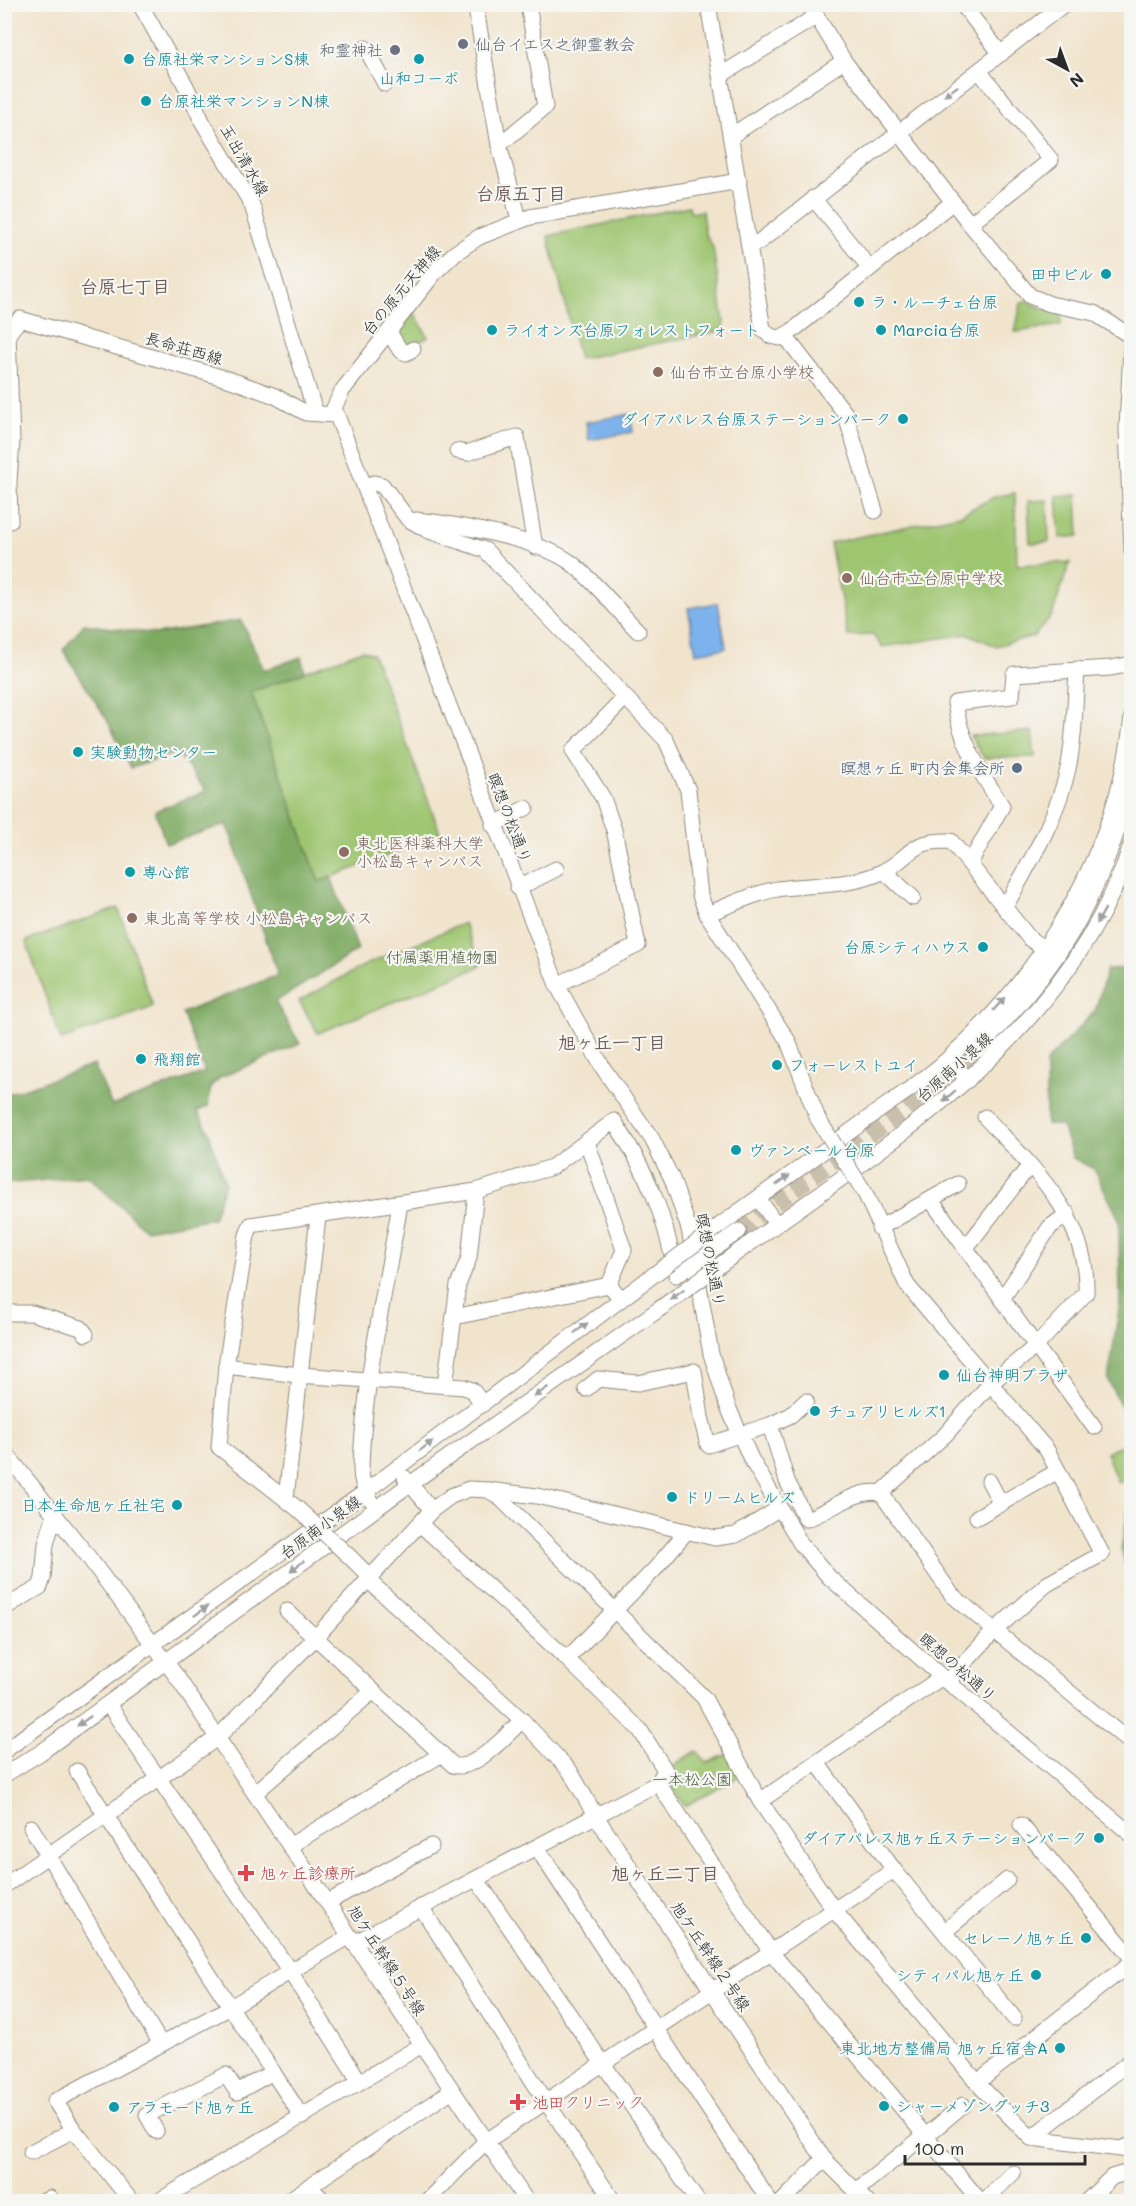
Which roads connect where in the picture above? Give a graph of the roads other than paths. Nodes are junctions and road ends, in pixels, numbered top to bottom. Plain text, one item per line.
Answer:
1 (140, 4) edge
2 (483, 4) edge
3 (528, 4) edge
4 (708, 4) edge
5 (962, 4) edge
6 (1064, 4) edge
7 (813, 10) edge
8 (366, 48) dead end
9 (1001, 54) junction
10 (844, 61) junction
11 (979, 71) junction
12 (721, 75) junction
13 (385, 84) dead end
14 (899, 131) junction
15 (732, 136) junction
16 (499, 145) junction
17 (738, 181) junction
18 (813, 198) junction
19 (953, 202) junction
20 (519, 219) junction
21 (970, 224) junction
22 (749, 245) junction
23 (869, 267) junction
24 (389, 332) junction
25 (1131, 334) edge
26 (785, 336) junction
27 (413, 349) dead end
28 (7, 362) edge
29 (315, 412) junction
30 (336, 415) junction
31 (8, 442) edge
32 (457, 452) dead end
33 (365, 486) junction
34 (874, 511) dead end
35 (408, 519) junction
36 (4, 523) edge
37 (535, 547) junction
38 (1131, 551) edge
39 (638, 632) dead end
40 (1131, 664) edge
41 (1077, 669) junction
42 (624, 699) junction
43 (1131, 716) edge
44 (1131, 782) edge
45 (526, 808) dead end
46 (493, 825) junction
47 (1131, 843) edge
48 (970, 863) junction
49 (556, 869) dead end
50 (884, 871) junction
51 (518, 888) junction
52 (913, 898) dead end
53 (1005, 907) junction
54 (707, 914) junction
55 (1043, 948) junction
56 (556, 985) junction
57 (977, 1050) tunnel mouth
58 (949, 1058) junction
59 (968, 1080) junction
60 (984, 1118) dead end
61 (587, 1142) junction
62 (1030, 1165) junction
63 (958, 1184) dead end
64 (476, 1191) junction
65 (758, 1198) junction
66 (931, 1200) junction
67 (400, 1204) junction
68 (1068, 1214) junction
69 (318, 1217) junction
70 (776, 1224) junction
71 (879, 1228) junction
72 (739, 1231) tunnel mouth
73 (965, 1249) junction
74 (695, 1262) junction
75 (609, 1285) junction
76 (621, 1298) junction
77 (1002, 1299) junction
78 (4, 1313) edge
79 (454, 1317) junction
80 (86, 1334) dead end
81 (1036, 1346) junction
82 (225, 1366) junction
83 (299, 1375) junction
84 (370, 1380) junction
85 (990, 1383) junction
86 (446, 1386) junction
87 (586, 1389) dead end
88 (806, 1401) dead end
89 (483, 1404) junction
90 (770, 1425) junction
91 (1094, 1427) dead end
92 (739, 1437) junction
93 (4, 1451) edge
94 (397, 1468) junction
95 (1058, 1471) junction
96 (989, 1481) dead end
97 (410, 1484) junction
98 (488, 1490) junction
99 (366, 1492) junction
100 (881, 1493) junction
101 (286, 1498) junction
102 (1001, 1504) junction
103 (377, 1508) junction
104 (778, 1509) junction
105 (432, 1510) junction
106 (55, 1513) junction
107 (977, 1517) dead end
108 (420, 1524) junction
109 (687, 1531) junction
110 (370, 1580) junction
111 (4, 1608) edge
112 (286, 1611) dead end
113 (612, 1611) junction
114 (994, 1631) junction
115 (315, 1638) junction
116 (153, 1645) junction
117 (567, 1659) junction
118 (166, 1662) junction
119 (944, 1679) junction
120 (373, 1691) junction
121 (108, 1704) junction
122 (522, 1720) junction
123 (218, 1738) junction
124 (1131, 1744) edge
125 (4, 1751) edge
126 (442, 1754) junction
127 (818, 1764) junction
128 (77, 1771) dead end
129 (4, 1775) edge
130 (160, 1778) junction
131 (658, 1783) junction
132 (255, 1793) junction
133 (760, 1801) junction
134 (595, 1815) junction
135 (105, 1817) junction
136 (1021, 1825) dead end
137 (31, 1827) dead end
138 (1131, 1834) edge
139 (291, 1845) junction
140 (431, 1846) dead end
141 (537, 1848) junction
142 (49, 1856) junction
143 (894, 1870) junction
144 (477, 1880) junction
145 (1008, 1880) dead end
146 (4, 1886) edge
147 (328, 1902) junction
148 (421, 1907) junction
149 (834, 1910) junction
150 (945, 1931) junction
151 (352, 1940) junction
152 (771, 1952) junction
153 (1131, 1960) edge
154 (291, 1973) junction
155 (713, 1992) junction
156 (230, 2008) junction
157 (1014, 2018) dead end
158 (658, 2029) junction
159 (161, 2044) junction
160 (422, 2045) junction
161 (1131, 2060) edge
162 (603, 2065) junction
163 (273, 2072) junction
164 (360, 2082) junction
165 (978, 2082) junction
166 (451, 2091) junction
167 (547, 2103) junction
168 (963, 2105) dead end
169 (302, 2117) junction
170 (74, 2130) junction
171 (156, 2131) dead end
172 (923, 2137) junction
173 (1031, 2138) junction
174 (485, 2142) junction
175 (1131, 2145) edge
176 (31, 2152) dead end
177 (824, 2159) junction
178 (1131, 2171) edge
179 (1013, 2173) dead end
180 (309, 2186) junction
181 (862, 2196) edge
182 (522, 2200) edge
183 (696, 2201) edge
184 (132, 2202) edge
185 (157, 2202) edge
186 (286, 2202) edge
187 (325, 2202) edge
188 (426, 2202) edge
189 (614, 2202) edge
190 (770, 2202) edge
191 (782, 2202) edge
192 (982, 2202) edge
193 (1086, 2202) edge

1 - 29 street, 玉出清水線
2 - 16 street
3 - 16 street
4 - 12 street
5 - 9 street
6 - 9 street
7 - 10 street
7 - 12 street
8 - 13 street
9 - 11 street
10 - 14 street
10 - 15 street
11 -> 14 street
11 - 21 street
12 - 15 street
14 - 18 street
14 - 19 street
15 - 17 street
16 - 20 street
17 - 20 street, 台の原元天神線
17 - 22 street
18 - 22 street
18 - 23 street
19 - 21 street
19 - 23 street
20 - 24 street, 台の原元天神線
21 - 25 street
22 - 26 street
23 - 26 street
24 - 27 street
24 - 30 street, 台の原元天神線
25 - 38 street
26 - 34 street
28 - 29 street, 長命荘西線
28 - 31 street
29 - 30 street, 長命荘西線
30 - 33 street, 瞑想の松通り
31 - 36 street
32 - 37 street
33 - 35 street
33 - 46 street, 瞑想の松通り
35 - 37 street
35 - 42 street
37 - 39 street
40 - 41 street
41 - 48 street
41 - 53 street
42 - 54 street
42 - 56 street
43 - 55 street, 台原南小泉線
44 - 57 street
45 - 46 street
46 - 51 street, 瞑想の松通り
47 -> 59 street, 台原南小泉線
48 - 50 street
48 - 53 street
49 - 51 street
50 - 52 street
50 - 54 street
51 - 56 street, 瞑想の松通り
53 - 55 street
54 - 71 street, bridge
58 -> 55 street, 台原南小泉線
56 - 74 street, 瞑想の松通り
58 - 59 street
65 -> 58 street, 台原南小泉線
59 -> 70 street, 台原南小泉線
60 - 62 street
61 - 64 street
61 - 74 street
61 - 75 street
62 - 68 street
62 - 73 street
63 - 66 street
64 - 67 street
64 - 79 street
65 - 70 street
65 - 76 street, 台原南小泉線, bridge
66 - 71 street
66 - 73 street
67 - 69 street
67 - 84 street
68 - 77 street
68 - 81 street
69 - 82 street
69 - 83 street
70 -> 97 street, 台原南小泉線, bridge
71 - 85 street
72 - 74 street
73 - 77 street
74 - 92 street, 瞑想の松通り
75 - 76 street
75 - 79 street
89 -> 76 street, 台原南小泉線
77 - 81 street
78 - 80 street
79 - 86 street
81 - 85 street
81 - 91 street
82 - 83 street
82 - 101 street, 旭ケ丘幹線２号線
83 - 84 street
83 - 101 street
84 - 86 street
84 - 99 street
85 - 95 street
85 - 100 street
86 - 89 street
87 - 92 street
88 - 90 street
94 -> 89 street, 台原南小泉線
90 - 92 street
90 - 100 street
92 - 104 street, 瞑想の松通り
93 - 106 street, 旭ケ丘幹線５号線
94 - 97 street
94 - 99 street, 台原南小泉線
95 - 102 street
95 - 114 street
96 - 102 street
97 - 103 street, 台原南小泉線
97 - 105 street
98 - 105 street
98 - 109 street
98 - 113 street
99 - 103 street
116 -> 99 street, 台原南小泉線
100 - 114 street
101 - 110 street, 旭ケ丘幹線２号線, bridge
102 - 107 street
103 -> 118 street, 台原南小泉線
104 - 109 street
104 - 119 street, 瞑想の松通り
105 - 108 street
106 - 111 street
106 - 116 street, 旭ケ丘幹線５号線
108 - 110 street
108 - 117 street
109 - 113 street
110 - 115 street
110 - 122 street, 旭ケ丘幹線２号線
112 - 115 street
113 - 117 street
113 - 133 street
114 - 119 street
114 - 124 street
115 - 120 street
115 - 123 street
116 - 118 street, 旭ケ丘幹線５号線
116 - 125 street, 台原南小泉線
117 - 131 street
118 - 121 street, 台原南小泉線
118 - 123 street, 旭ケ丘幹線５号線
119 - 127 street
119 - 138 street, 瞑想の松通り
120 - 126 street
120 - 132 street
121 -> 129 street, 台原南小泉線
121 - 130 street
122 - 126 street
122 - 134 street, 旭ケ丘幹線２号線
123 - 130 street
123 - 132 street, 旭ケ丘幹線５号線
126 - 139 street
127 - 133 street
127 - 143 street
128 - 135 street
130 - 135 street
130 - 154 street
131 - 134 street
131 - 152 street
132 - 139 street, 旭ケ丘幹線５号線
133 - 149 street
134 - 141 street
134 - 155 street, 旭ケ丘幹線２号線
135 - 142 street
135 - 156 street
136 - 153 street
137 - 142 street
139 - 147 street, 旭ケ丘幹線５号線
140 - 147 street
141 - 144 street
141 - 158 street
142 - 146 street
142 - 159 street
143 - 149 street
143 - 150 street
144 - 148 street
144 - 162 street
145 - 150 street
147 - 151 street, 旭ケ丘幹線５号線
148 - 151 street
148 - 167 street
149 - 152 street
149 - 165 street
150 - 157 street
151 - 154 street
151 - 160 street, 旭ケ丘幹線５号線
152 - 155 street
152 - 172 street
153 - 165 street
154 - 156 street
154 - 164 street
155 - 158 street
155 - 177 street, 旭ケ丘幹線２号線
156 - 159 street
156 - 163 street
158 - 162 street
158 - 190 street
159 - 170 street
160 - 164 street
160 - 166 street, 旭ケ丘幹線５号線
161 - 173 street
162 - 167 street
162 - 183 street
163 - 169 street
163 - 171 street
164 - 169 street
165 - 173 street
166 - 174 street, 旭ケ丘幹線５号線
166 - 180 street
167 - 174 street
167 - 189 street
168 - 172 street
169 - 185 street
170 - 176 street
170 - 184 street
172 - 181 street
172 - 192 street
173 - 175 street
174 - 182 street, 旭ケ丘幹線５号線
174 - 188 street
177 - 181 street, 旭ケ丘幹線２号線
177 - 191 street
178 - 193 street
179 - 192 street
180 - 186 street
180 - 187 street

